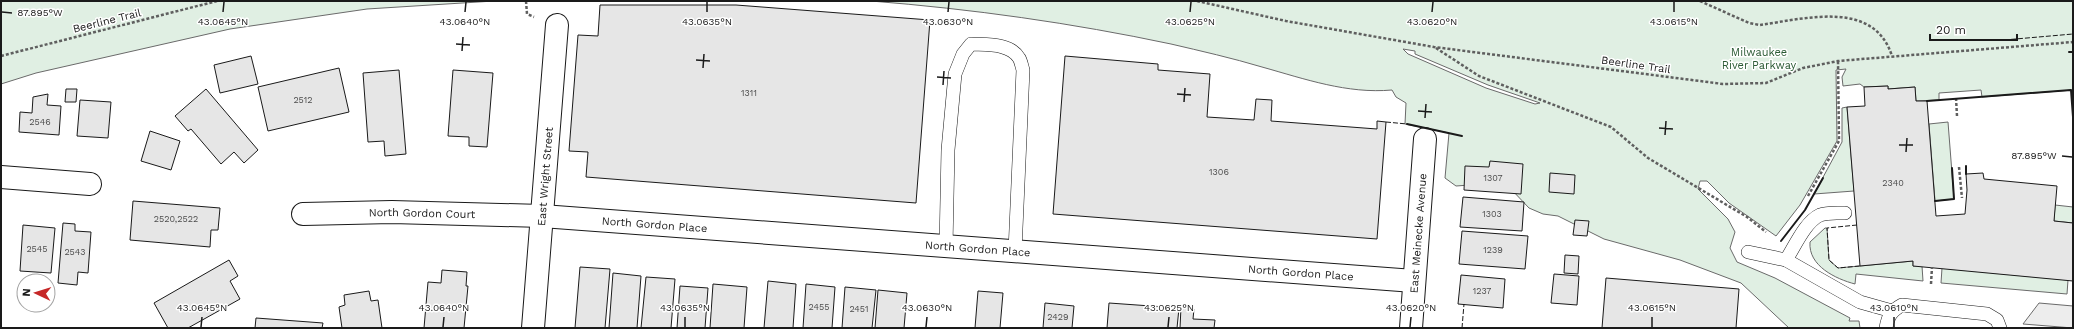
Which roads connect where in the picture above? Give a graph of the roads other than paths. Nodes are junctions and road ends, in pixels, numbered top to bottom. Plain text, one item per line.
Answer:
1 (557, 26) dead end
2 (1425, 139) dead end
3 (1, 177) edge
4 (90, 184) dead end
5 (1845, 213) dead end
6 (303, 214) dead end
7 (542, 216) junction
8 (946, 246) junction
9 (1015, 251) junction
10 (1748, 252) dead end
11 (1786, 260) junction
12 (1414, 281) junction
13 (1892, 311) junction
14 (533, 328) edge
15 (1411, 328) edge
16 (1886, 328) edge
17 (2000, 328) edge

1 - 7 street, East Wright Street
2 - 12 street, East Meinecke Avenue
3 - 4 street
5 - 11 lane
6 - 7 street, North Gordon Court
7 - 8 street, North Gordon Place
7 - 14 street, East Wright Street
8 - 9 street, North Gordon Place
8 - 9 lane
9 - 12 street, North Gordon Place
10 - 11 lane
11 - 13 lane
12 - 15 street, East Meinecke Avenue
13 - 16 lane
13 - 17 lane

